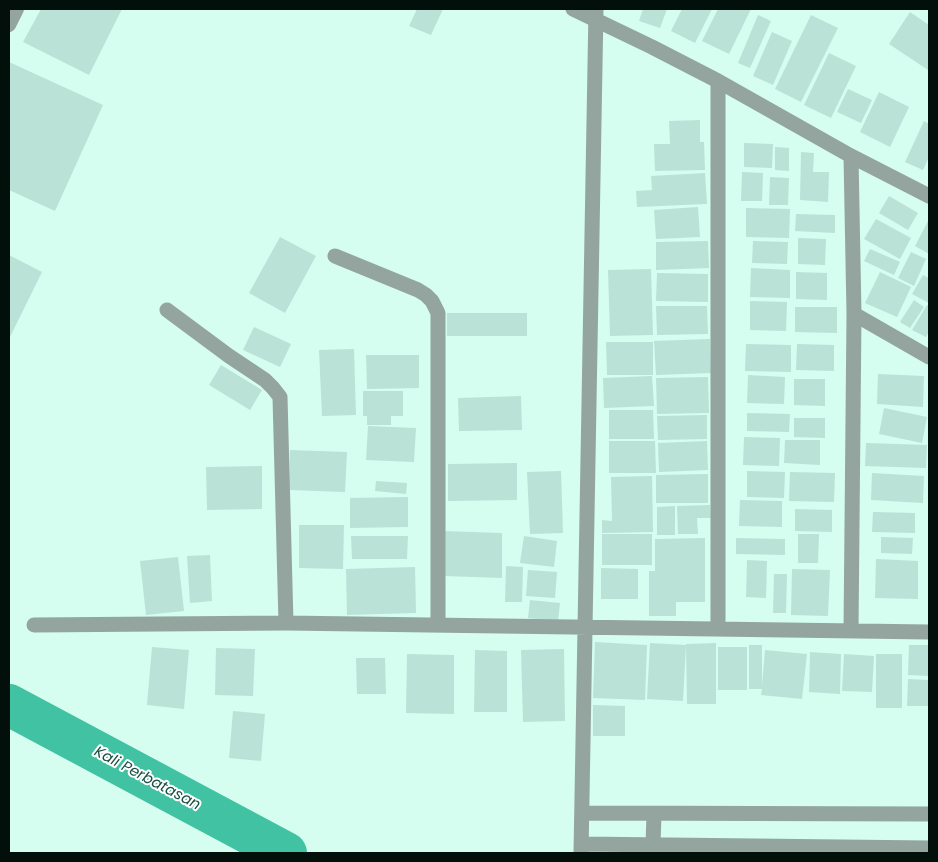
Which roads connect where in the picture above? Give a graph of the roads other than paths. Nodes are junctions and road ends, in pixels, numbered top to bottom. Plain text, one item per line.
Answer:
1 (17, 9) edge
2 (573, 9) edge
3 (596, 14) edge
4 (9, 25) edge
5 (718, 81) junction
6 (851, 156) junction
7 (929, 196) edge
8 (335, 256) dead end
9 (167, 310) dead end
10 (854, 314) junction
11 (929, 357) edge
12 (286, 623) junction
13 (34, 625) dead end
14 (438, 625) junction
15 (585, 627) junction
16 (718, 629) junction
17 (851, 631) junction
18 (929, 632) edge
19 (582, 814) junction
20 (654, 814) junction
21 (929, 814) edge
22 (653, 845) junction
23 (929, 848) edge
24 (581, 849) edge

1 - 4 lane
2 - 3 street
3 - 5 street
3 - 15 street
5 - 6 street
5 - 16 street
6 - 7 street
6 - 10 street
8 - 14 street
9 - 12 street
10 - 11 street
10 - 17 street
12 - 13 street
12 - 14 street
14 - 15 street
15 - 16 street
15 - 19 street
16 - 17 street
17 - 18 street
19 - 20 street
19 - 24 street
20 - 21 street
20 - 22 street
22 - 23 street
22 - 24 street

